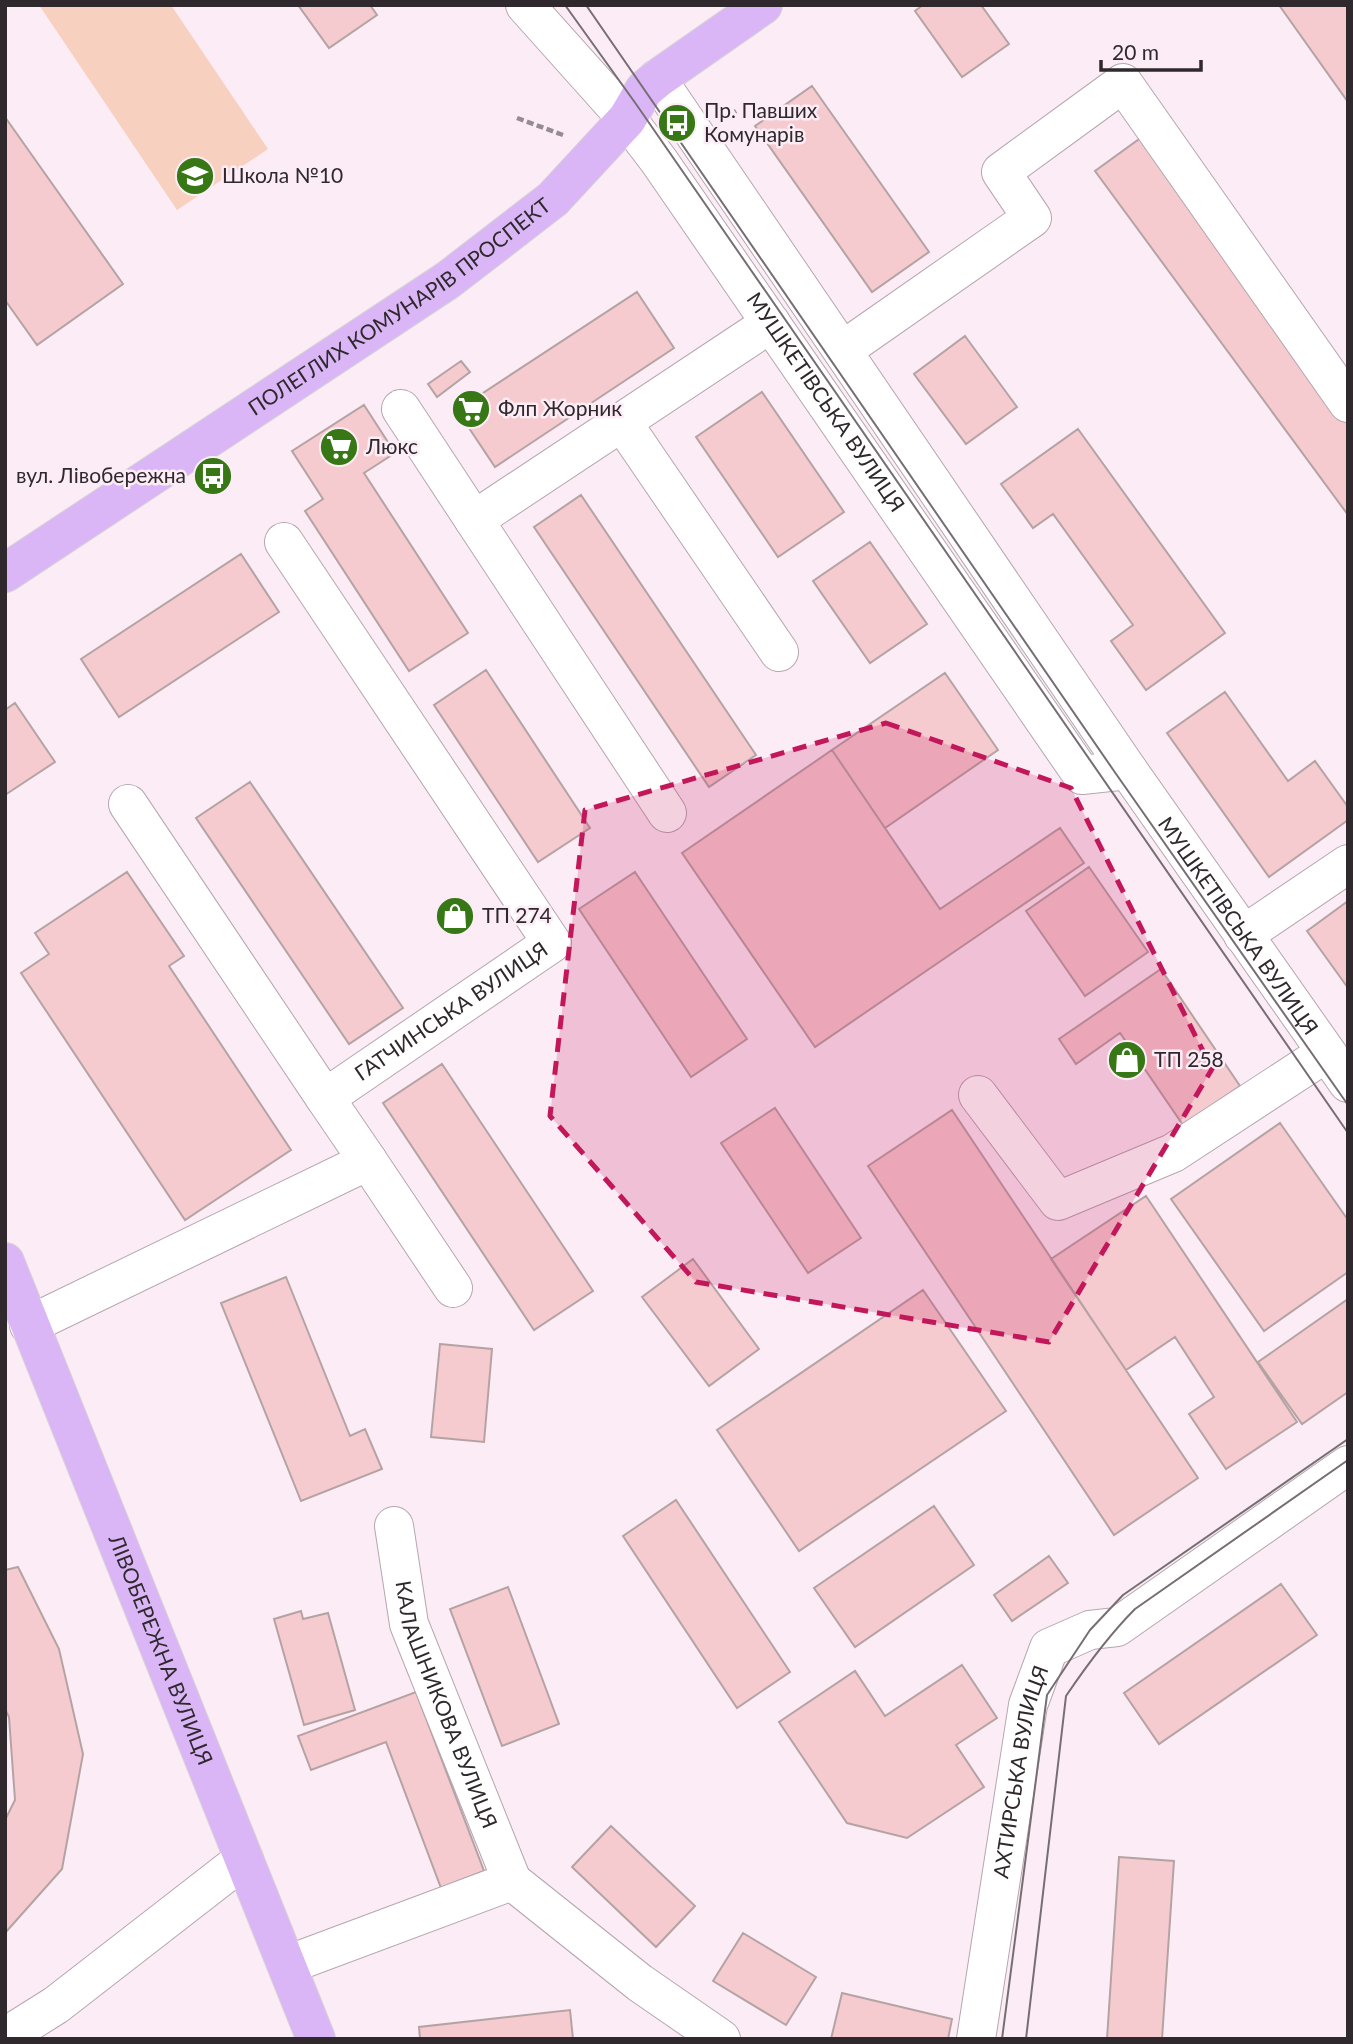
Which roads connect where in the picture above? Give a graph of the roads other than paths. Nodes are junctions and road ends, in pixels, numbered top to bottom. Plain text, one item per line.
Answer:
1 (525, 5) edge
2 (763, 5) edge
3 (657, 79) junction
4 (627, 119) junction
5 (771, 323) junction
6 (843, 350) junction
7 (1348, 403) edge
8 (401, 409) dead end
9 (622, 422) junction
10 (474, 520) junction
11 (284, 542) dead end
12 (5, 573) edge
13 (779, 652) dead end
14 (1128, 770) junction
15 (128, 804) dead end
16 (667, 813) dead end
17 (1348, 863) edge
18 (1243, 935) junction
19 (1337, 1068) edge
20 (978, 1095) dead end
21 (325, 1098) junction
22 (368, 1161) junction
23 (5, 1262) edge
24 (453, 1289) dead end
25 (29, 1325) junction
26 (1348, 1465) edge
27 (394, 1526) dead end
28 (244, 1859) junction
29 (512, 1881) junction
30 (287, 1965) junction
31 (5, 2037) edge
32 (316, 2039) edge
33 (720, 2039) edge
34 (976, 2039) edge

1 - 4 street, МУШКЕТІВСЬКА ВУЛИЦЯ
2 - 3 main road, ПОЛЕГЛИХ КОМУНАРІВ ПРОСПЕКТ
3 - 4 main road, ПОЛЕГЛИХ КОМУНАРІВ ПРОСПЕКТ
3 - 6 street, МУШКЕТІВСЬКА ВУЛИЦЯ
4 - 5 street, МУШКЕТІВСЬКА ВУЛИЦЯ
4 - 12 main road, ПОЛЕГЛИХ КОМУНАРІВ ПРОСПЕКТ
5 - 9 street
5 - 14 street, МУШКЕТІВСЬКА ВУЛИЦЯ
6 - 7 street
6 - 14 street, МУШКЕТІВСЬКА ВУЛИЦЯ
8 - 10 street
9 - 10 street
9 - 13 street
10 - 16 street
11 - 21 street, ГАТЧИНСЬКА ВУЛИЦЯ
14 - 18 street, МУШКЕТІВСЬКА ВУЛИЦЯ
15 - 21 street
17 - 18 street
18 - 19 street, МУШКЕТІВСЬКА ВУЛИЦЯ
19 - 20 street
21 - 22 street
22 - 24 street
22 - 25 street
23 - 25 main road, ЛІВОБЕРЕЖНА ВУЛИЦЯ
25 - 28 main road, ЛІВОБЕРЕЖНА ВУЛИЦЯ
26 - 34 street, АХТИРСЬКА ВУЛИЦЯ
27 - 29 street, КАЛАШНИКОВА ВУЛИЦЯ
28 - 30 main road, ЛІВОБЕРЕЖНА ВУЛИЦЯ
28 - 31 street
29 - 30 street
29 - 33 street, КАЛАШНИКОВА ВУЛИЦЯ
30 - 32 main road, ЛІВОБЕРЕЖНА ВУЛИЦЯ

